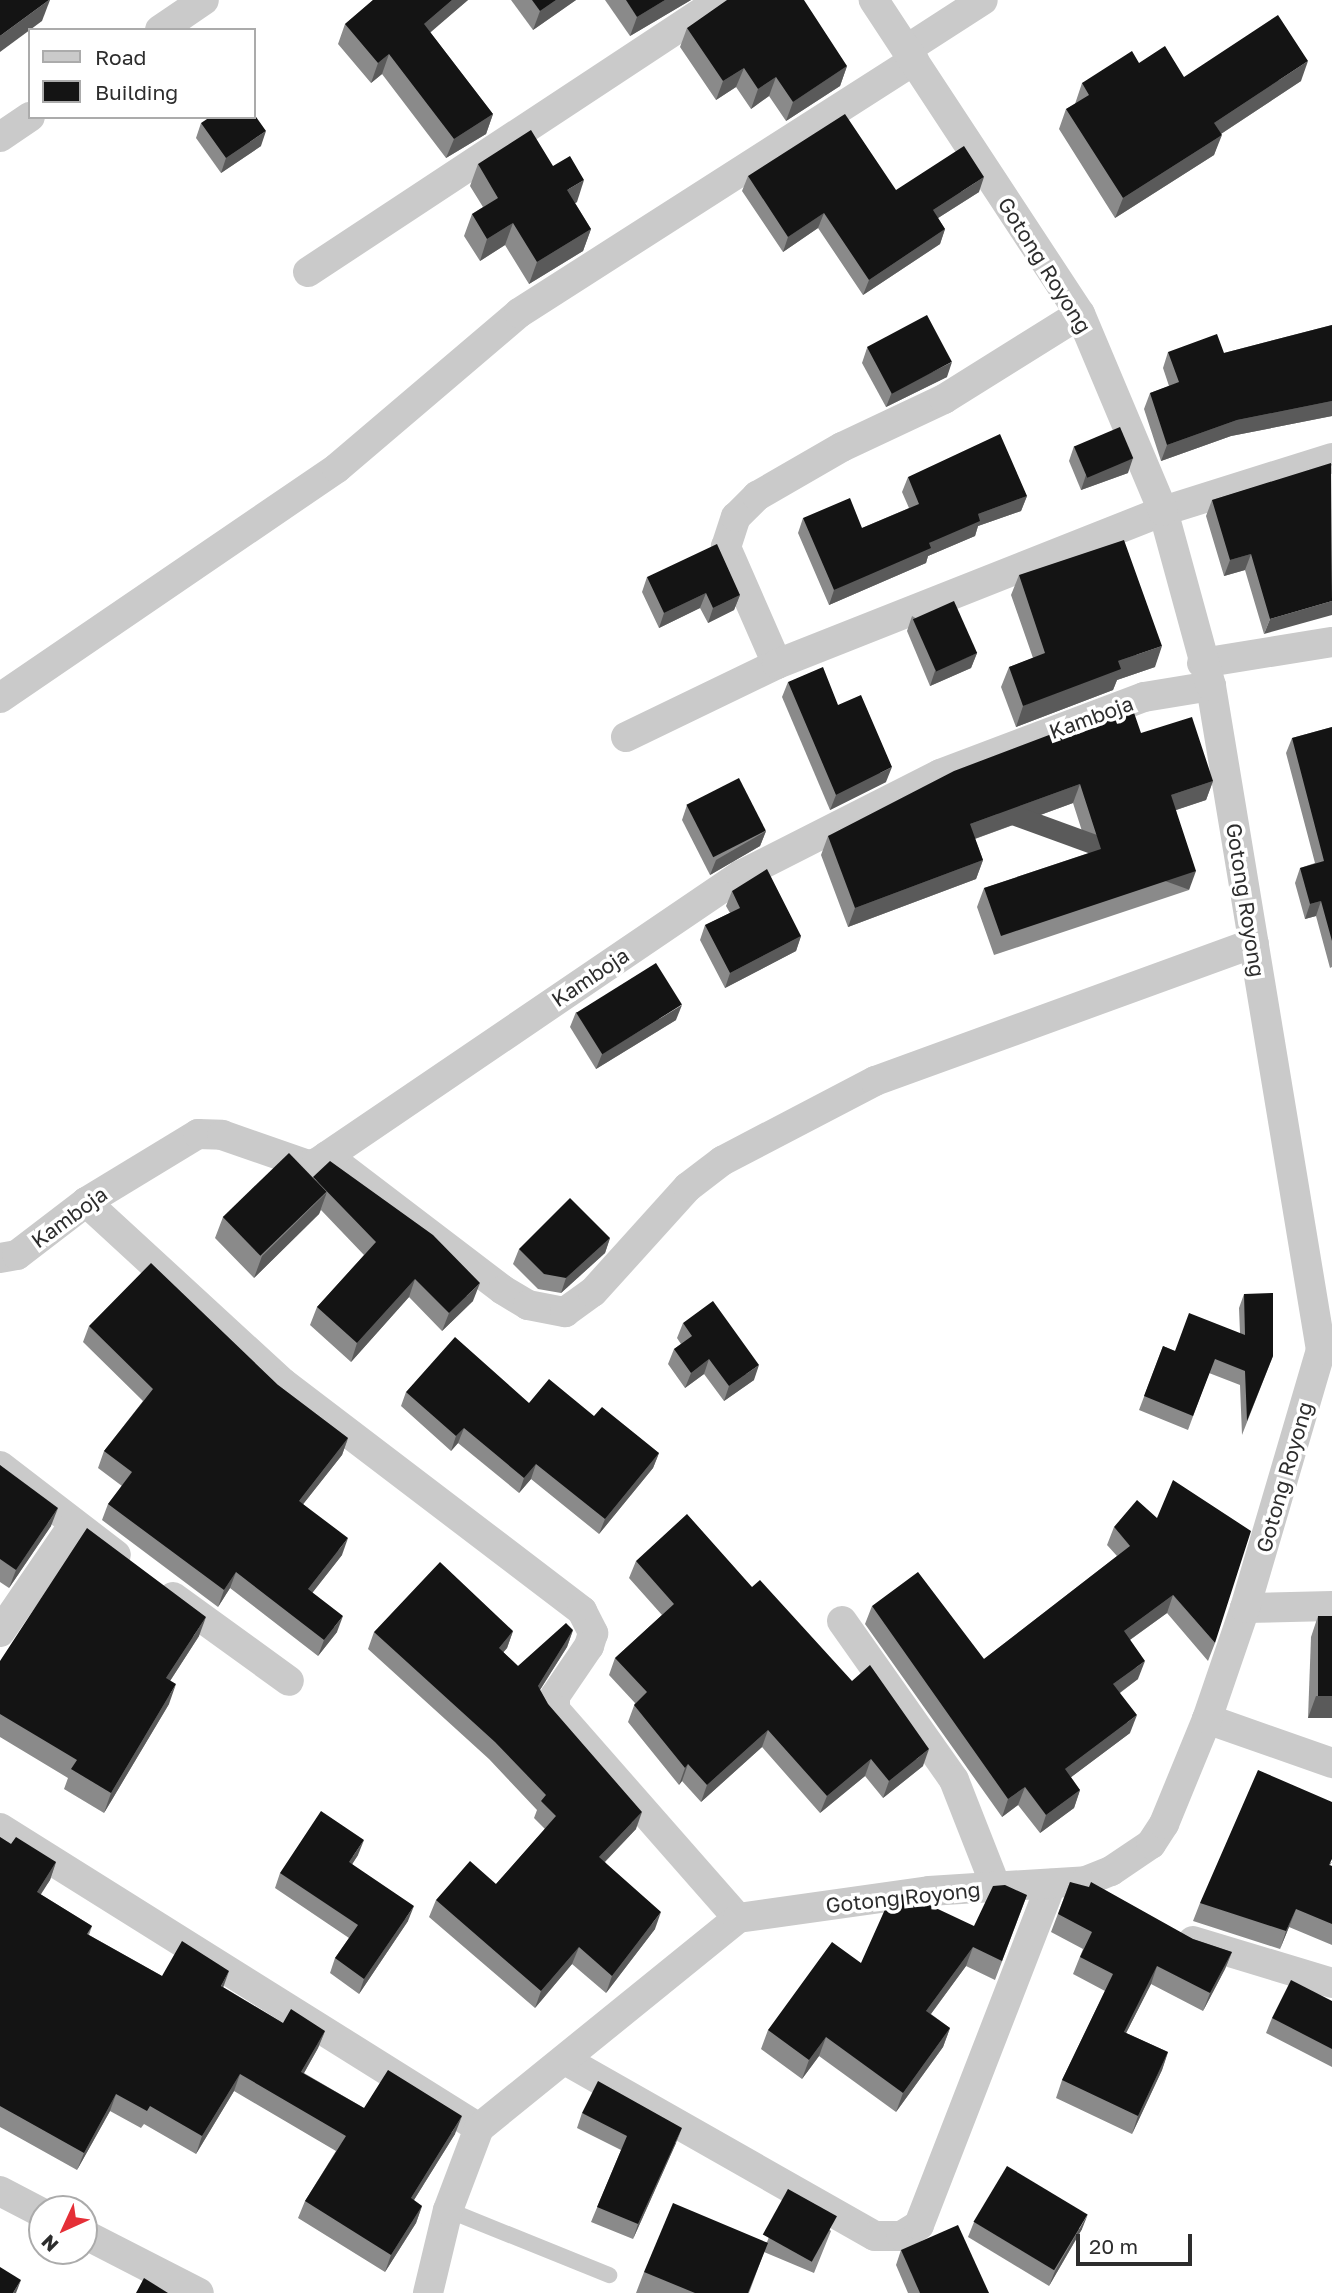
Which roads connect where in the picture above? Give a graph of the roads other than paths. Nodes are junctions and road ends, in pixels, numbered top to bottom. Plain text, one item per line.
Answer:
1 (204, 0) edge
2 (720, 0) edge
3 (874, 0) edge
4 (983, 0) edge
5 (163, 28) edge
6 (910, 55) junction
7 (28, 118) edge
8 (0, 137) edge
9 (308, 272) dead end
10 (1080, 314) junction
11 (1332, 458) edge
12 (1163, 512) junction
13 (1332, 642) edge
14 (778, 664) junction
15 (1207, 675) junction
16 (0, 698) edge
17 (626, 737) dead end
18 (1254, 943) junction
19 (327, 1156) junction
20 (86, 1202) junction
21 (0, 1258) edge
22 (1326, 1348) edge
23 (0, 1466) edge
24 (74, 1524) junction
25 (1332, 1606) edge
26 (1245, 1608) junction
27 (842, 1621) dead end
28 (0, 1632) edge
29 (289, 1681) dead end
30 (1207, 1719) junction
31 (1332, 1763) edge
32 (0, 1828) edge
33 (1086, 1881) junction
34 (1051, 1884) junction
35 (996, 1887) junction
36 (1121, 1902) edge
37 (738, 1918) junction
38 (1164, 1927) edge
39 (1332, 1983) edge
40 (565, 2060) junction
41 (479, 2128) junction
42 (0, 2191) edge
43 (28, 2206) edge
44 (448, 2210) junction
45 (98, 2241) edge
46 (609, 2275) dead end
47 (199, 2293) edge
48 (428, 2293) edge

1 - 5 street
2 - 9 street
3 - 6 street, Gotong Royong
4 - 6 street
6 - 10 street, Gotong Royong
6 - 16 street
7 - 8 street
10 - 12 street, Gotong Royong
10 - 14 street
11 - 12 street
12 - 14 street
12 - 15 street, Gotong Royong
13 - 15 street, Kamboja
14 - 17 street
15 - 18 street, Gotong Royong
15 - 19 street, Kamboja
18 - 19 street
18 - 22 street, Gotong Royong
19 - 20 street, Kamboja
20 - 21 street, Kamboja
20 - 37 street
22 - 26 street, Gotong Royong
23 - 24 street
24 - 28 street
24 - 29 street
25 - 26 street
26 - 30 street, Gotong Royong
27 - 35 street
30 - 31 street
30 - 33 street, Gotong Royong
32 - 41 street
33 - 34 street, Gotong Royong
33 - 36 street
34 - 35 street, Gotong Royong
34 - 40 street
35 - 37 street, Gotong Royong
37 - 40 street
38 - 39 street
40 - 41 street
41 - 44 street
42 - 43 street
44 - 46 lane
44 - 48 street
45 - 47 street

